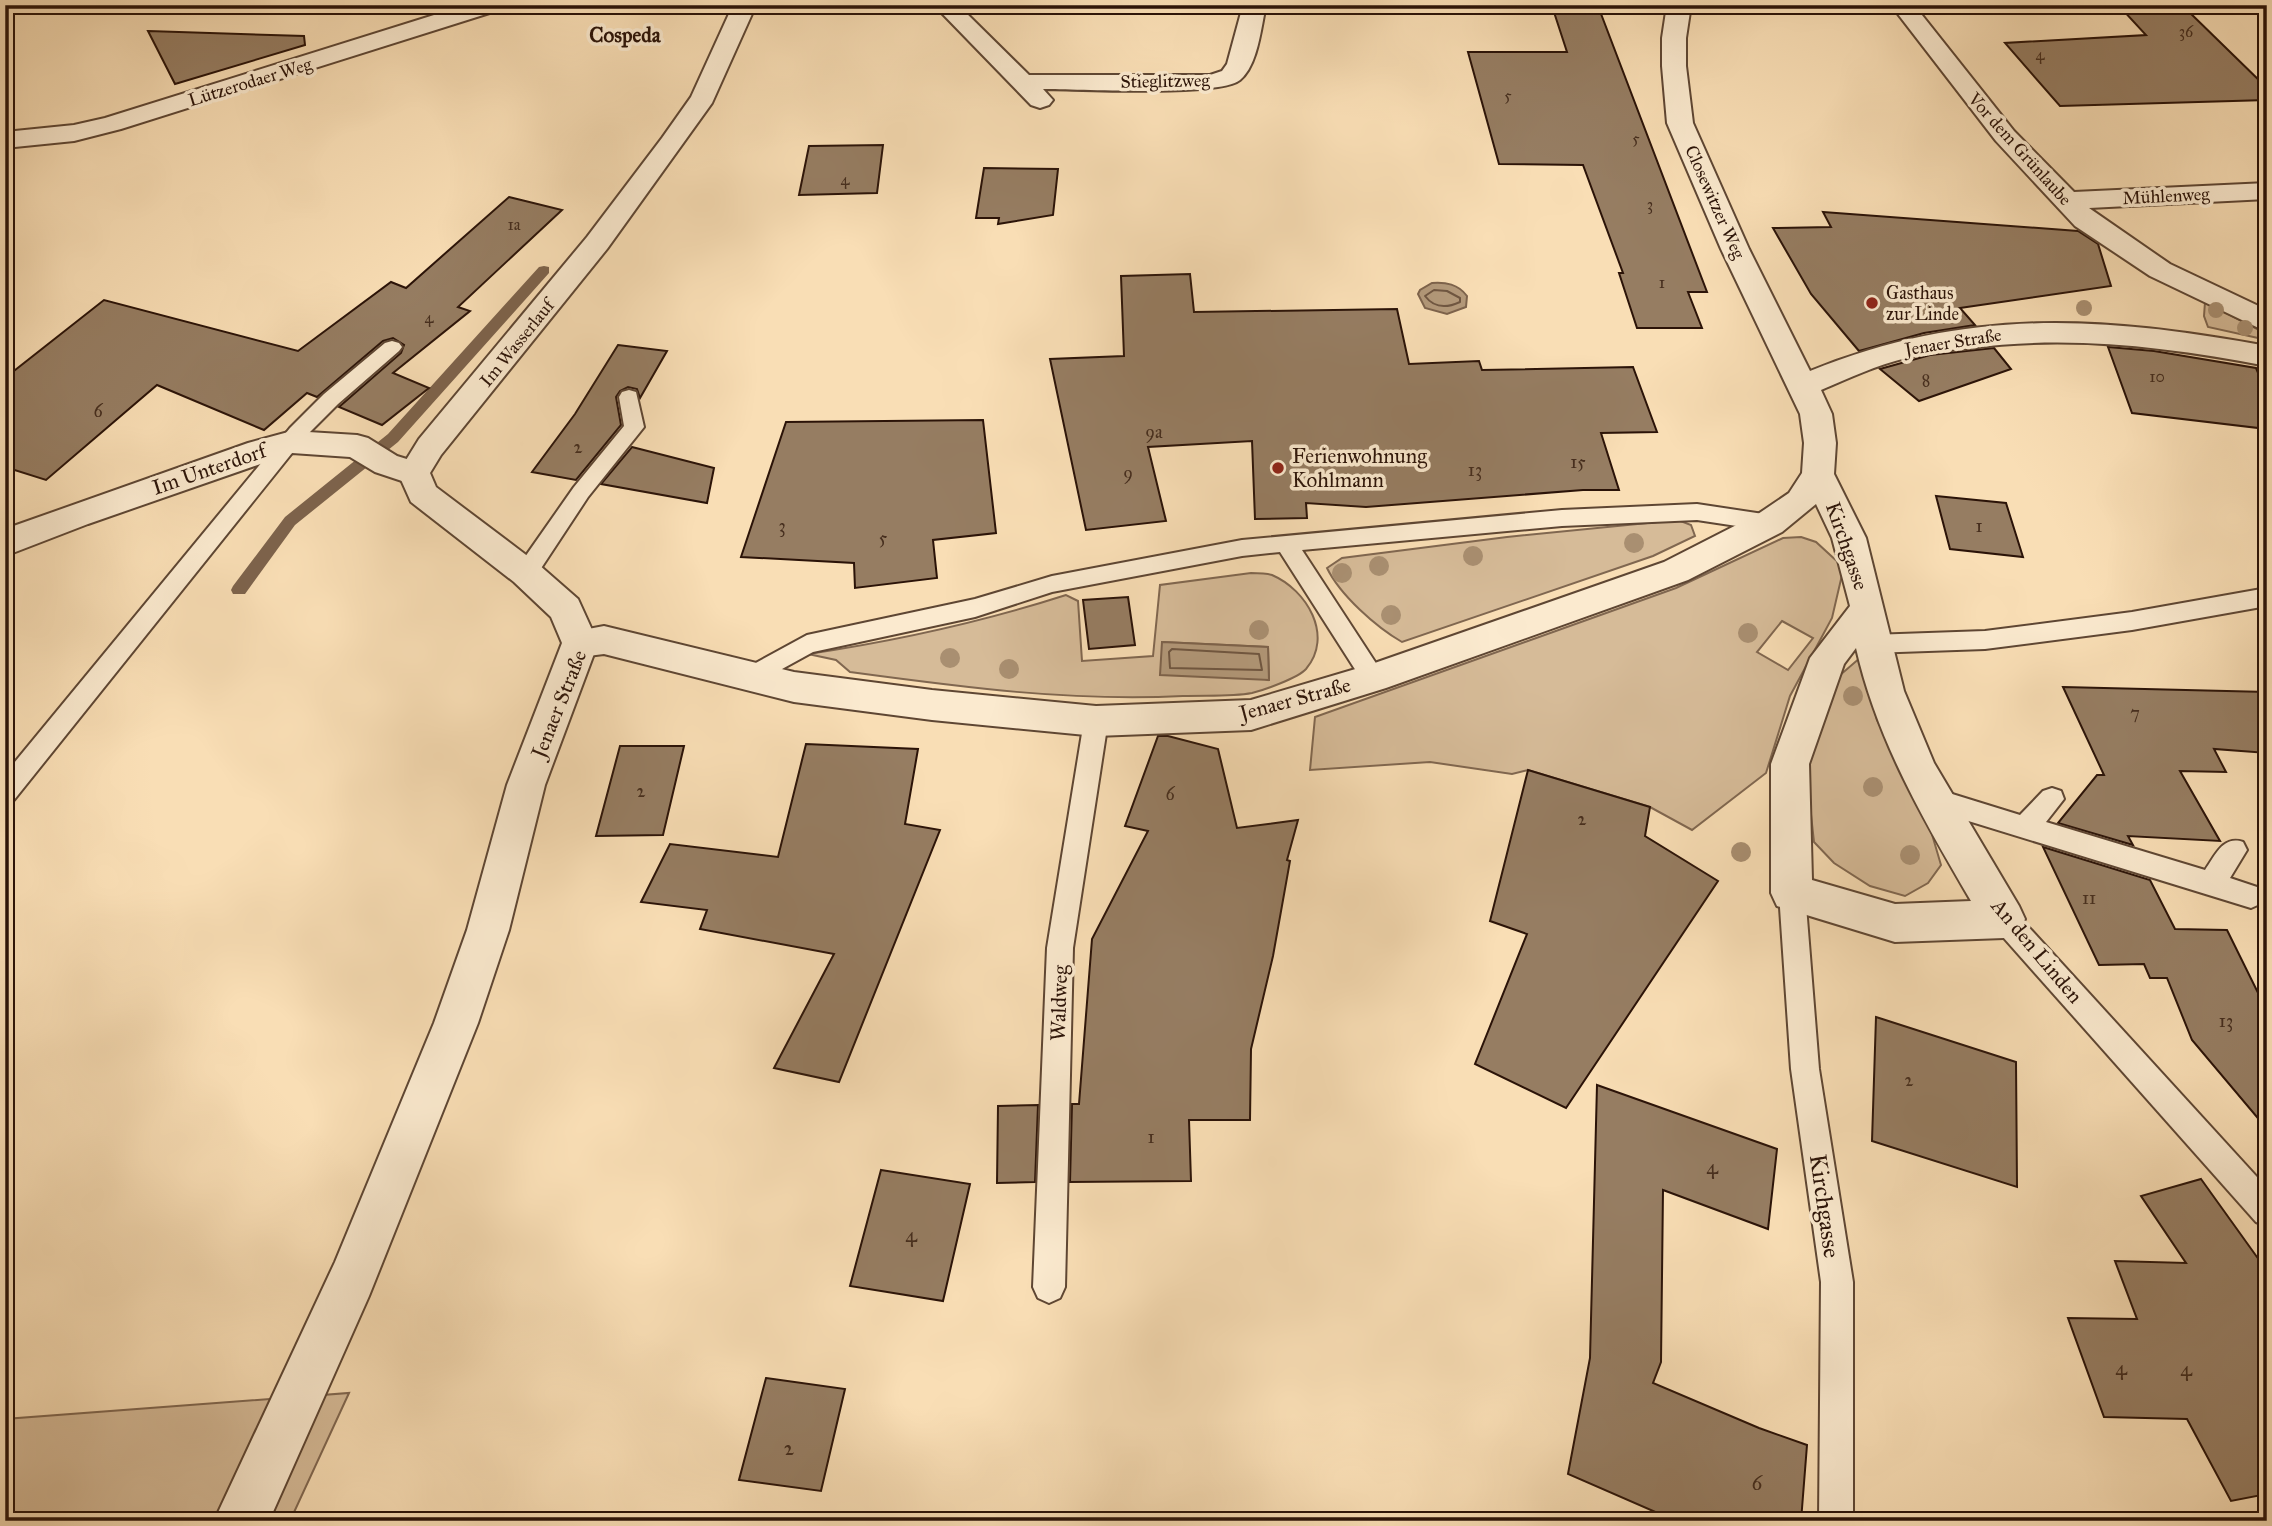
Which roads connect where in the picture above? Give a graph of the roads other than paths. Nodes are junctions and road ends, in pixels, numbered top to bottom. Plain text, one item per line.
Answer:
1 (491, 5) edge
2 (745, 5) edge
3 (945, 5) edge
4 (1255, 5) edge
5 (1679, 5) edge
6 (1902, 5) edge
7 (1023, 82) junction
8 (1047, 109) dead end
9 (5, 140) edge
10 (2267, 191) edge
11 (2065, 201) junction
12 (2160, 270) junction
13 (2267, 323) edge
14 (2181, 340) junction
15 (392, 347) dead end
16 (2267, 356) edge
17 (1804, 385) junction
18 (629, 397) dead end
19 (292, 442) junction
20 (400, 469) junction
21 (1818, 474) junction
22 (1770, 523) junction
23 (5, 543) edge
24 (1287, 545) junction
25 (526, 573) junction
26 (2267, 597) edge
27 (2233, 604) junction
28 (2267, 614) edge
29 (1870, 626) junction
30 (580, 643) junction
31 (751, 677) junction
32 (1373, 678) junction
33 (1096, 722) junction
34 (5, 793) edge
35 (1936, 800) junction
36 (2052, 800) dead end
37 (2026, 826) junction
38 (2234, 850) dead end
39 (2211, 884) junction
40 (1792, 893) junction
41 (2251, 896) dead end
42 (2004, 919) junction
43 (2267, 1211) edge
44 (1049, 1287) dead end
45 (241, 1521) edge
46 (1836, 1521) edge

1 - 9 street, Lützerodaer Weg
2 - 20 street, Im Wasserlauf
3 - 7 street
4 - 7 street, Stieglitzweg
5 - 17 street, Closewitzer Weg
6 - 11 street, Vor dem Grünlaube
7 - 8 street
10 - 11 street, Mühlenweg
11 - 12 street, Vor dem Grünlaube
12 - 13 street, Vor dem Grünlaube
12 - 14 street, Vor dem Grünlaube
14 - 16 street, Jenaer Straße
14 - 17 street, Jenaer Straße
15 - 19 lane
17 - 21 street
18 - 25 lane
19 - 20 street, Im Unterdorf
19 - 23 street, Im Unterdorf
19 - 34 lane
20 - 25 street
21 - 22 street, Jenaer Straße
21 - 29 street, Kirchgasse
22 - 24 lane
22 - 32 street, Jenaer Straße
24 - 31 lane
24 - 32 lane
25 - 30 street
26 - 27 lane
27 - 28 lane
27 - 29 lane
29 - 35 street, An den Linden
29 - 40 street, Kirchgasse
30 - 31 street, Jenaer Straße
30 - 45 street, Jenaer Straße
31 - 33 street, Jenaer Straße
32 - 33 street, Jenaer Straße
33 - 44 lane, Waldweg
35 - 37 lane
35 - 42 street, An den Linden
36 - 37 lane
37 - 39 lane
38 - 39 lane
39 - 41 lane
40 - 42 street
40 - 46 lane, Kirchgasse
42 - 43 lane, An den Linden

